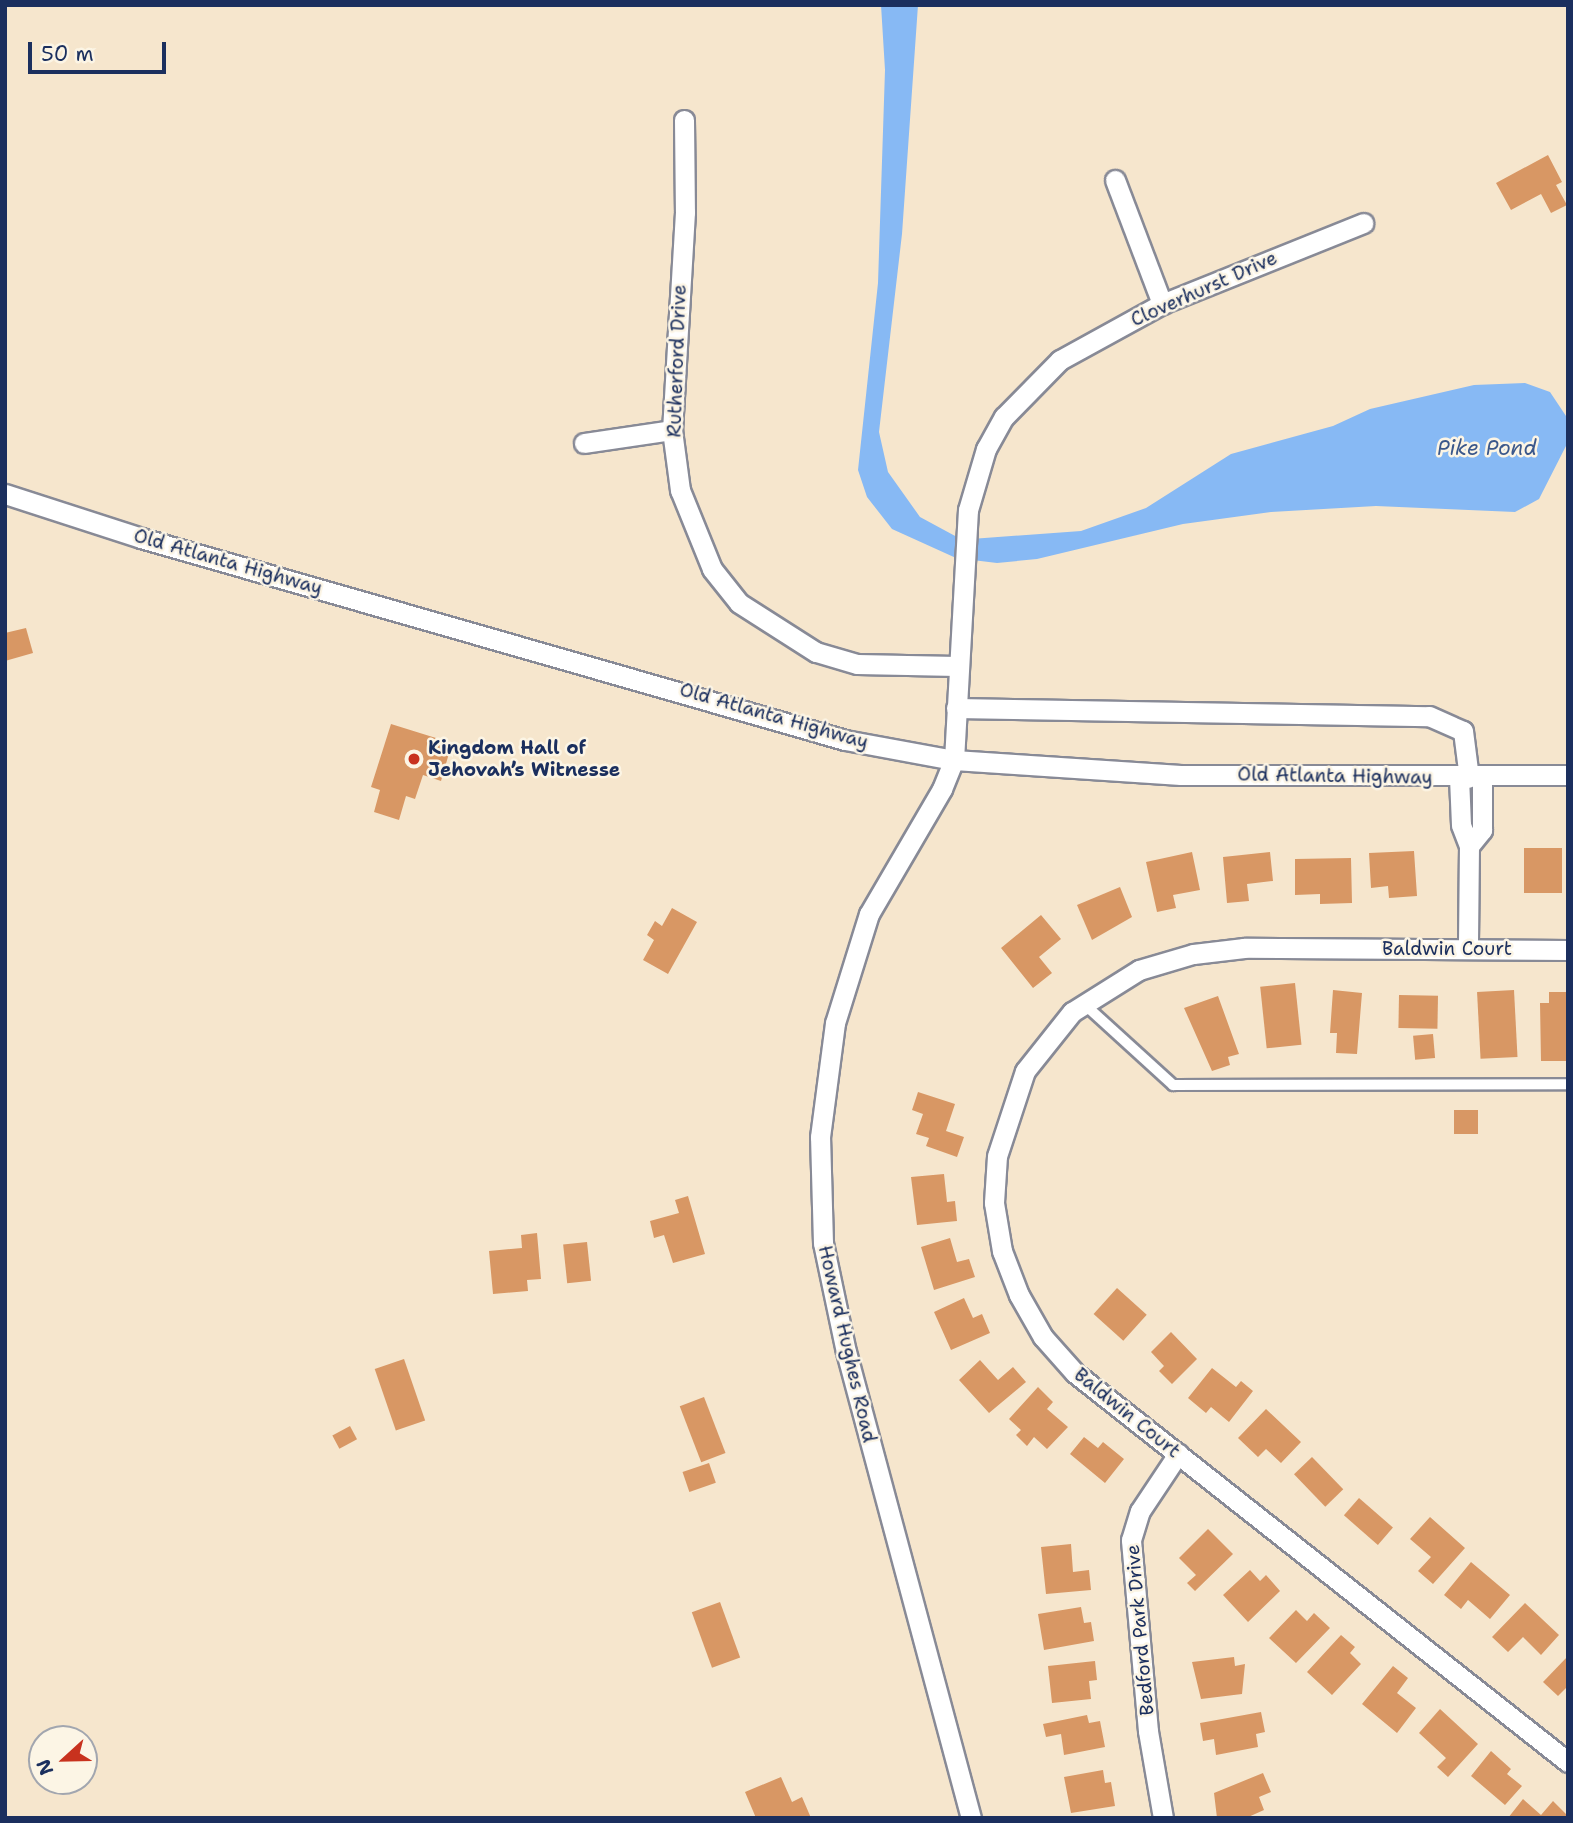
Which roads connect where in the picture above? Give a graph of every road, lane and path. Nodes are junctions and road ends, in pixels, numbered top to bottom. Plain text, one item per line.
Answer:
1 (684, 120) dead end
2 (1115, 180) dead end
3 (1363, 223) dead end
4 (1162, 304) junction
5 (672, 430) junction
6 (584, 443) dead end
7 (5, 494) edge
8 (957, 666) junction
9 (956, 708) junction
10 (954, 760) junction
11 (1568, 775) edge
12 (1470, 778) junction
13 (1468, 949) junction
14 (1568, 950) edge
15 (1083, 1003) junction
16 (1568, 1084) edge
17 (1178, 1454) junction
18 (1568, 1762) edge
19 (971, 1818) edge
20 (1163, 1818) edge

1 - 5 street, Rutherford Drive
2 - 4 street
3 - 4 street, Cloverhurst Drive
4 - 8 street, Cloverhurst Drive
5 - 6 street
5 - 8 street, Rutherford Drive
7 - 10 street, Old Atlanta Highway
8 - 9 street, Cloverhurst Drive
9 - 10 street, Cloverhurst Drive
9 - 12 street
10 - 12 street, Old Atlanta Highway
10 - 19 street, Howard Hughes Road
11 - 12 street, Old Atlanta Highway
12 - 13 street
13 - 14 street, Baldwin Court
13 - 15 street, Baldwin Court
15 - 16 lane
15 - 17 street, Baldwin Court
17 - 18 street, Baldwin Court
17 - 20 street, Bedford Park Drive

